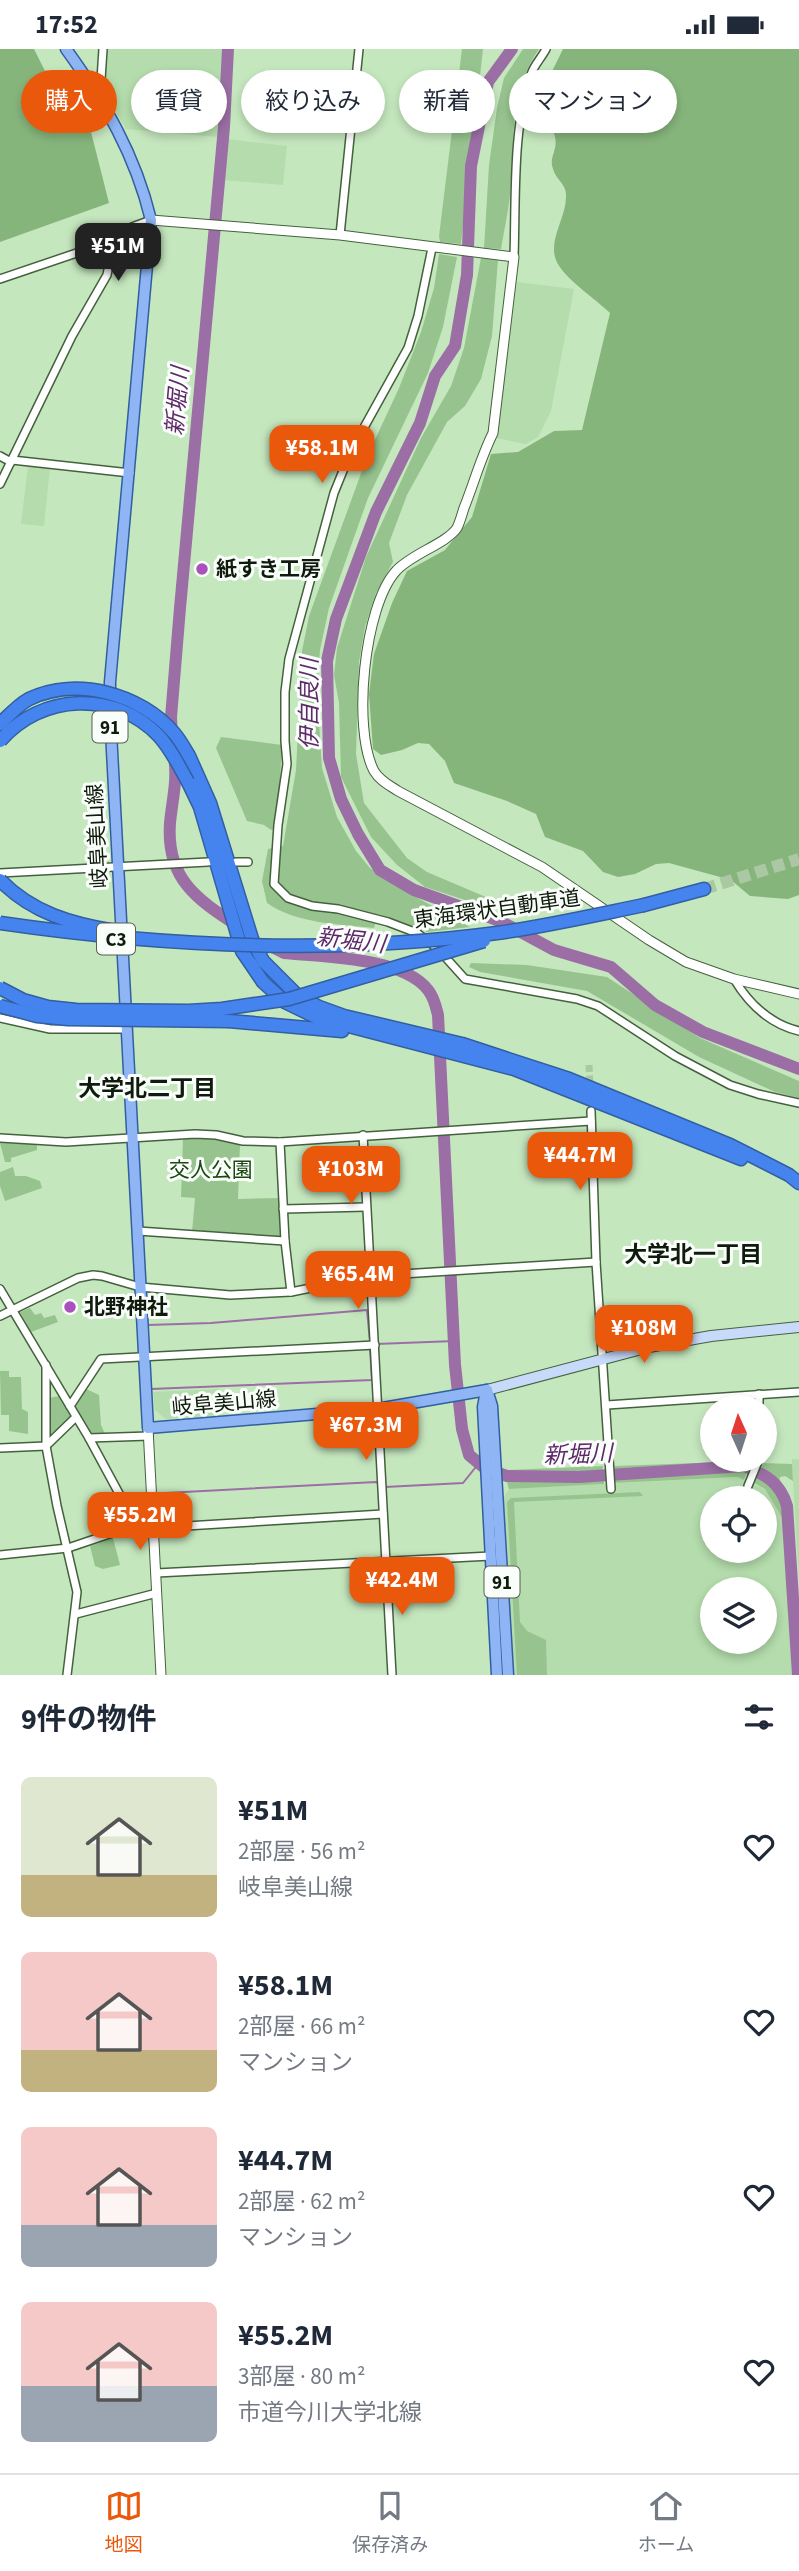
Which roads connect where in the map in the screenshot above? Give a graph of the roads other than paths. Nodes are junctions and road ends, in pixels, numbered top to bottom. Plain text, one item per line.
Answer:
1 (66, 49) edge
2 (103, 49) edge
3 (359, 49) edge
4 (546, 49) edge
5 (82, 70) edge
6 (102, 70) edge
7 (117, 128) edge
8 (151, 219) junction
9 (340, 235) junction
10 (113, 244) junction
11 (432, 248) junction
12 (514, 257) junction
13 (0, 279) edge
14 (0, 456) edge
15 (12, 461) junction
16 (130, 473) junction
17 (0, 484) edge
18 (27, 700) junction
19 (0, 714) edge
20 (0, 724) edge
21 (0, 741) edge
22 (208, 862) dead end
23 (236, 862) dead end
24 (248, 862) dead end
25 (118, 867) junction
26 (0, 873) edge
27 (0, 880) edge
28 (704, 889) tunnel mouth
29 (0, 923) edge
30 (535, 926) junction
31 (238, 948) junction
32 (734, 979) junction
33 (0, 988) edge
34 (799, 994) edge
35 (0, 1006) edge
36 (0, 1018) edge
37 (126, 1029) junction
38 (799, 1031) edge
39 (377, 1035) junction
40 (424, 1040) junction
41 (461, 1049) junction
42 (799, 1103) edge
43 (591, 1111) tunnel mouth
44 (591, 1121) junction
45 (363, 1135) junction
46 (0, 1137) edge
47 (133, 1138) junction
48 (280, 1142) junction
49 (799, 1183) edge
50 (799, 1192) edge
51 (366, 1207) junction
52 (284, 1209) junction
53 (138, 1231) junction
54 (285, 1241) junction
55 (596, 1262) junction
56 (370, 1276) junction
57 (140, 1287) junction
58 (0, 1289) edge
59 (291, 1292) junction
60 (13, 1309) junction
61 (0, 1316) edge
62 (799, 1327) edge
63 (374, 1345) junction
64 (144, 1357) junction
65 (602, 1359) junction
66 (46, 1365) junction
67 (487, 1390) junction
68 (799, 1392) edge
69 (759, 1394) joint
70 (607, 1405) junction
71 (70, 1406) junction
72 (377, 1409) junction
73 (76, 1416) junction
74 (148, 1432) junction
75 (89, 1438) junction
76 (46, 1446) junction
77 (0, 1448) edge
78 (754, 1472) edge
79 (748, 1486) dead end
80 (492, 1488) junction
81 (611, 1489) dead end
82 (383, 1514) junction
83 (136, 1525) junction
84 (153, 1528) junction
85 (68, 1548) junction
86 (0, 1555) edge
87 (491, 1556) junction
88 (385, 1562) junction
89 (156, 1573) junction
90 (157, 1593) junction
91 (76, 1614) junction
92 (67, 1675) edge
93 (161, 1675) edge
94 (392, 1675) edge
95 (497, 1675) edge
96 (508, 1675) edge

1 - 5 main road, 岐阜美山線 / 91
2 - 6 street
3 - 9 street
4 - 12 street
7 - 8 main road, 岐阜美山線 / 91
8 - 9 street
8 - 10 street
8 - 16 main road, 岐阜美山線 / 91
9 - 11 street
10 - 13 street
10 - 15 street
11 - 12 street
11 - 42 street
12 - 32 street
14 - 15 street
15 - 16 street
15 - 17 street
16 - 25 main road, 岐阜美山線 / 91
18 - 19 highway, bridge
18 - 20 highway, bridge
18 - 40 highway, bridge
21 - 31 highway, bridge
22 - 25 street
23 - 24 street
25 - 26 street
25 - 37 main road, 岐阜美山線 / 91
27 - 31 highway, bridge
28 - 30 highway, 東海環状自動車道 / C3, bridge
29 - 31 highway, 東海環状自動車道 / C3, bridge
30 - 31 highway, 東海環状自動車道 / C3, bridge
30 - 33 highway, bridge
31 - 39 highway
32 - 34 street
32 - 38 street
35 - 39 highway, bridge
36 - 37 street
37 - 47 main road, 岐阜美山線 / 91
39 - 40 highway
40 - 41 highway
41 - 49 highway
41 - 50 highway
43 - 44 street
44 - 45 street
44 - 55 street
45 - 48 street
45 - 51 street
46 - 47 street
47 - 48 street
47 - 53 main road, 岐阜美山線 / 91
48 - 52 street
51 - 52 street
51 - 56 street
52 - 54 street
53 - 54 street
53 - 57 main road, 岐阜美山線 / 91
54 - 59 street
55 - 56 street
55 - 65 street
56 - 59 street
56 - 63 street
57 - 59 street
57 - 60 street
57 - 64 main road, 岐阜美山線 / 91
58 - 60 street
60 - 61 street
60 - 66 street
62 - 65 main road
63 - 64 street
63 - 72 street
64 - 71 street
64 - 74 main road, 岐阜美山線 / 91
65 - 67 main road
65 - 70 street
66 - 71 street
66 - 76 street
67 - 72 main road, 岐阜美山線
67 - 80 main road, 91
68 - 69 street
69 - 70 street
70 - 81 street
71 - 73 street
72 - 74 main road, 岐阜美山線
72 - 82 street
73 - 75 street
73 - 76 street
74 - 75 street
74 - 84 street
75 - 83 street
76 - 77 street
76 - 85 street
78 - 79 street
80 - 87 main road, 91
80 - 96 main road, 91
82 - 84 street
82 - 88 street
83 - 84 street
83 - 85 street
84 - 89 street
85 - 86 street
85 - 91 street
87 - 88 street
87 - 95 main road, 91
88 - 89 street
88 - 94 street
89 - 90 street
90 - 91 street
90 - 93 street
91 - 92 street

